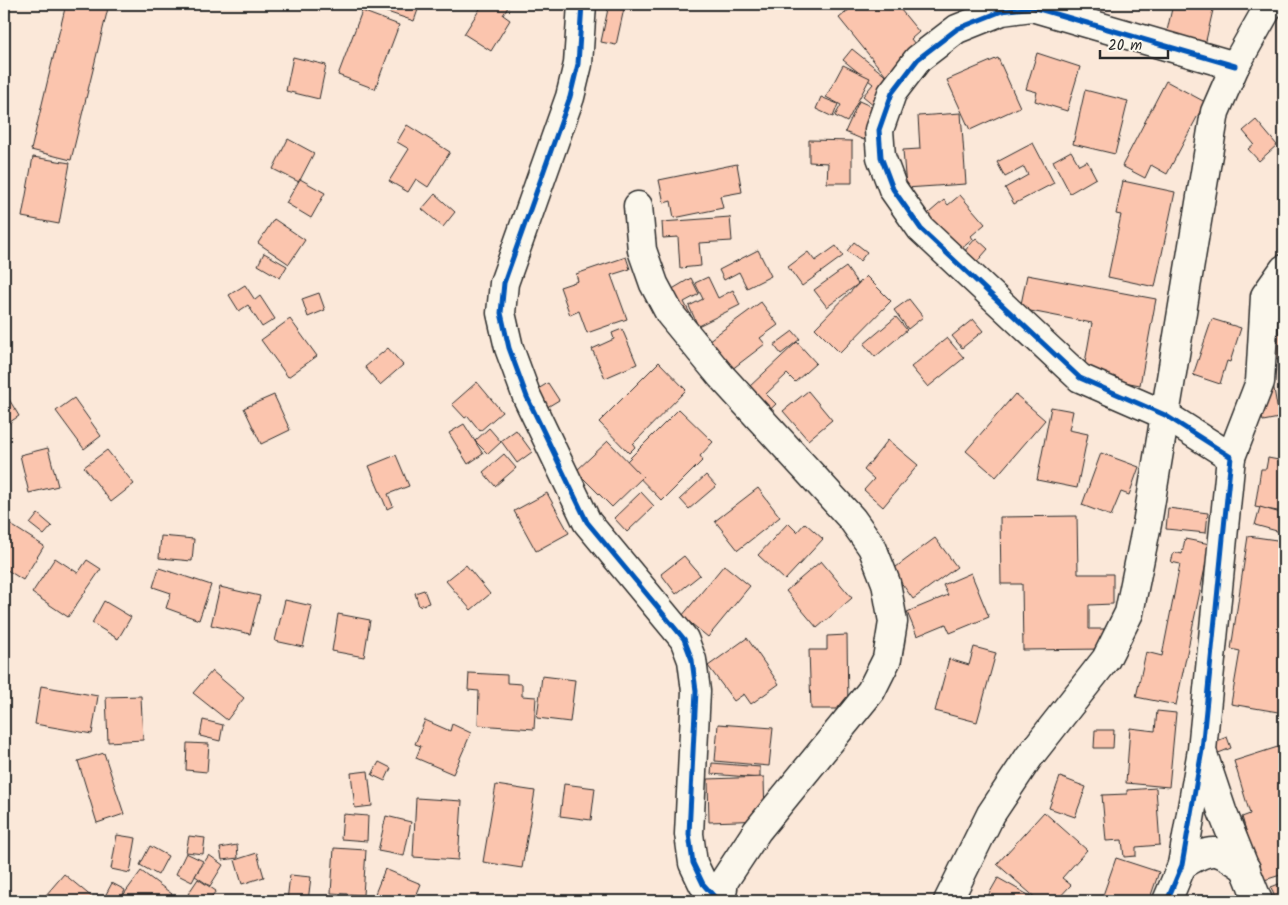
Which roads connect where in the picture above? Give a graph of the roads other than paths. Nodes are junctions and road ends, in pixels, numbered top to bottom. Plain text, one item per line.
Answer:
1 (582, 4) edge
2 (1270, 4) edge
3 (1235, 66) junction
4 (638, 206) dead end
5 (1284, 269) edge
6 (1165, 415) junction
7 (1231, 457) junction
8 (1202, 750) junction
9 (1182, 865) junction
10 (1246, 869) junction
11 (719, 901) edge
12 (948, 901) edge
13 (1167, 901) edge
14 (1258, 901) edge

1 - 11 street
2 - 3 street
3 - 6 street
3 - 6 street
4 - 11 street
5 - 7 street
6 - 7 street
6 - 12 street
7 - 8 street
8 - 9 street
8 - 10 street
9 - 10 street
9 - 13 street
10 - 14 street

